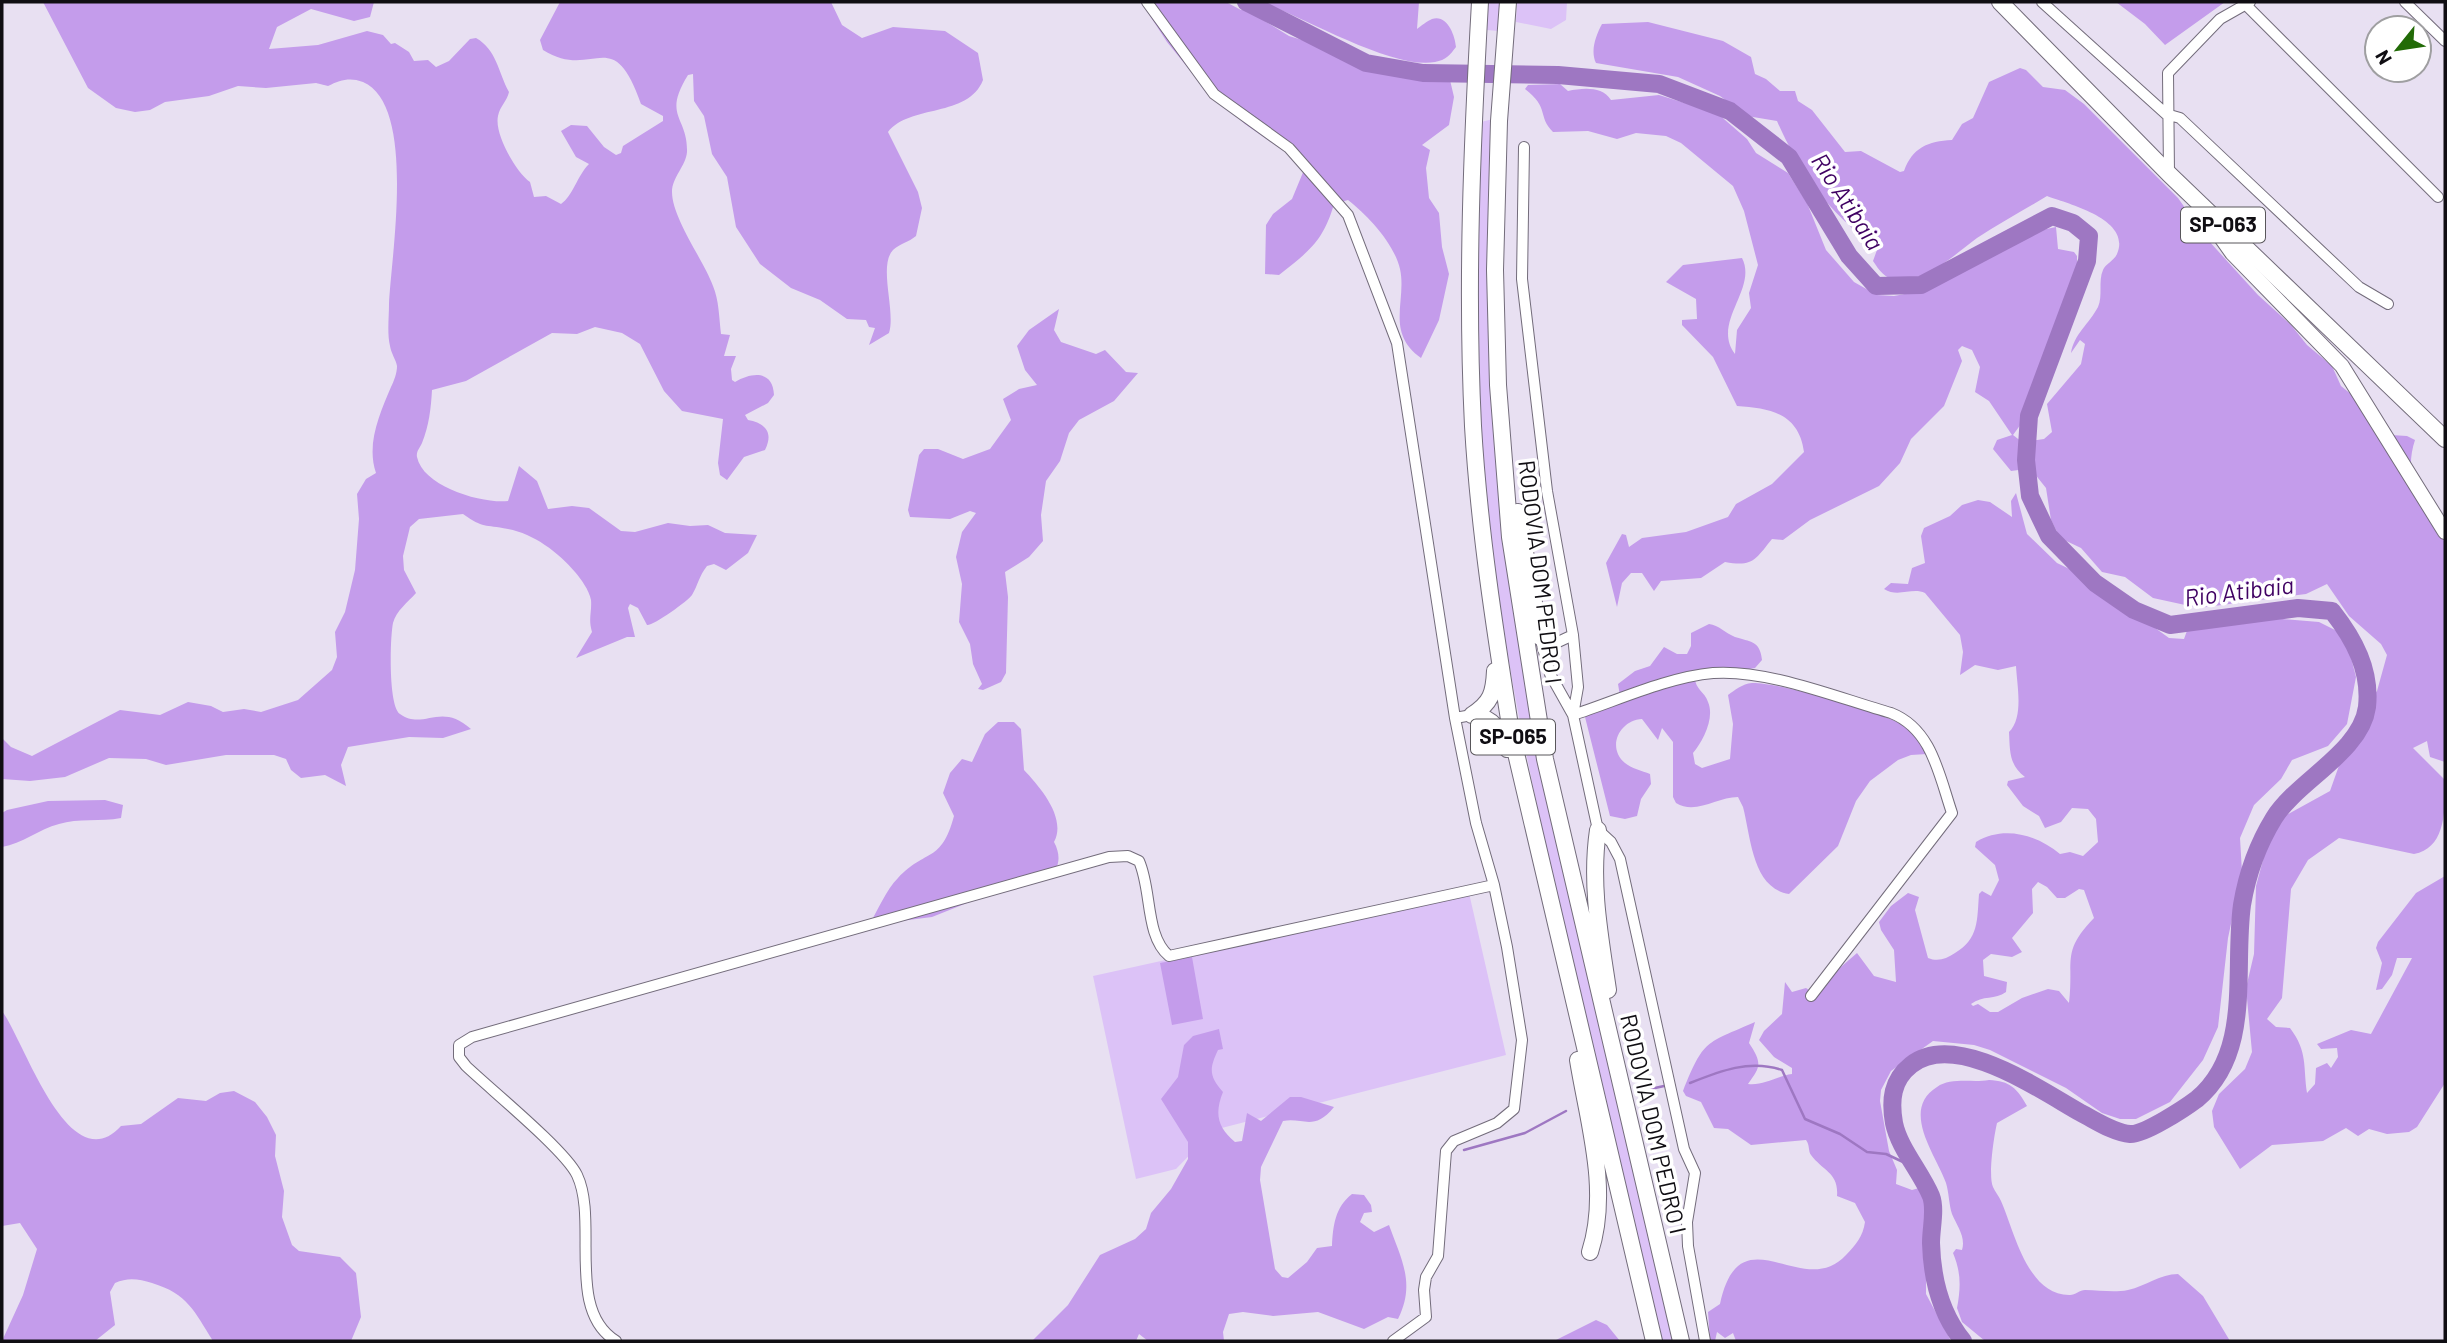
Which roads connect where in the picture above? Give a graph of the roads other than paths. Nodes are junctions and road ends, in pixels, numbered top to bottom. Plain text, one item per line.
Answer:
1 (1147, 2) edge
2 (1480, 2) edge
3 (2042, 2) edge
4 (2405, 2) edge
5 (2001, 3) edge
6 (2247, 3) edge
7 (1507, 9) edge
8 (2445, 41) edge
9 (2166, 114) junction
10 (1524, 148) dead end
11 (2169, 174) junction
12 (2438, 197) dead end
13 (2235, 246) junction
14 (2388, 304) dead end
15 (1498, 385) junction
16 (2445, 439) edge
17 (2445, 532) edge
18 (1573, 635) junction
19 (1541, 637) junction
20 (1496, 640) junction
21 (1472, 715) junction
22 (1573, 715) junction
23 (1455, 718) junction
24 (1528, 803) junction
25 (1598, 830) junction
26 (1494, 885) junction
27 (1557, 933) junction
28 (1811, 996) dead end
29 (1625, 1107) junction
30 (1590, 1252) dead end
31 (616, 1341) edge
32 (1393, 1341) edge
33 (1654, 1341) edge
34 (1681, 1341) edge
35 (1705, 1341) edge

1 - 23 street
2 - 20 highway, SP-065
3 - 9 street
4 - 8 street
5 - 11 highway, SP-063
6 - 9 street
6 - 12 street
7 - 15 highway, RODOVIA DOM PEDRO I / SP-065
9 - 11 street
9 - 14 street
10 - 18 street
11 - 13 highway, SP-063
13 - 16 highway, SP-063
13 - 17 main road
15 - 19 highway
15 - 29 highway, RODOVIA DOM PEDRO I / SP-065
18 - 19 street
18 - 22 street
19 - 22 street
20 - 21 highway
20 - 24 highway, SP-065
21 - 23 street
21 - 24 highway
22 - 25 street
22 - 28 street
23 - 26 street
24 - 27 highway, SP-065
25 - 29 highway
25 - 35 street
26 - 31 street
26 - 32 street
27 - 30 highway
27 - 33 highway, SP-065
29 - 34 highway, RODOVIA DOM PEDRO I / SP-065

